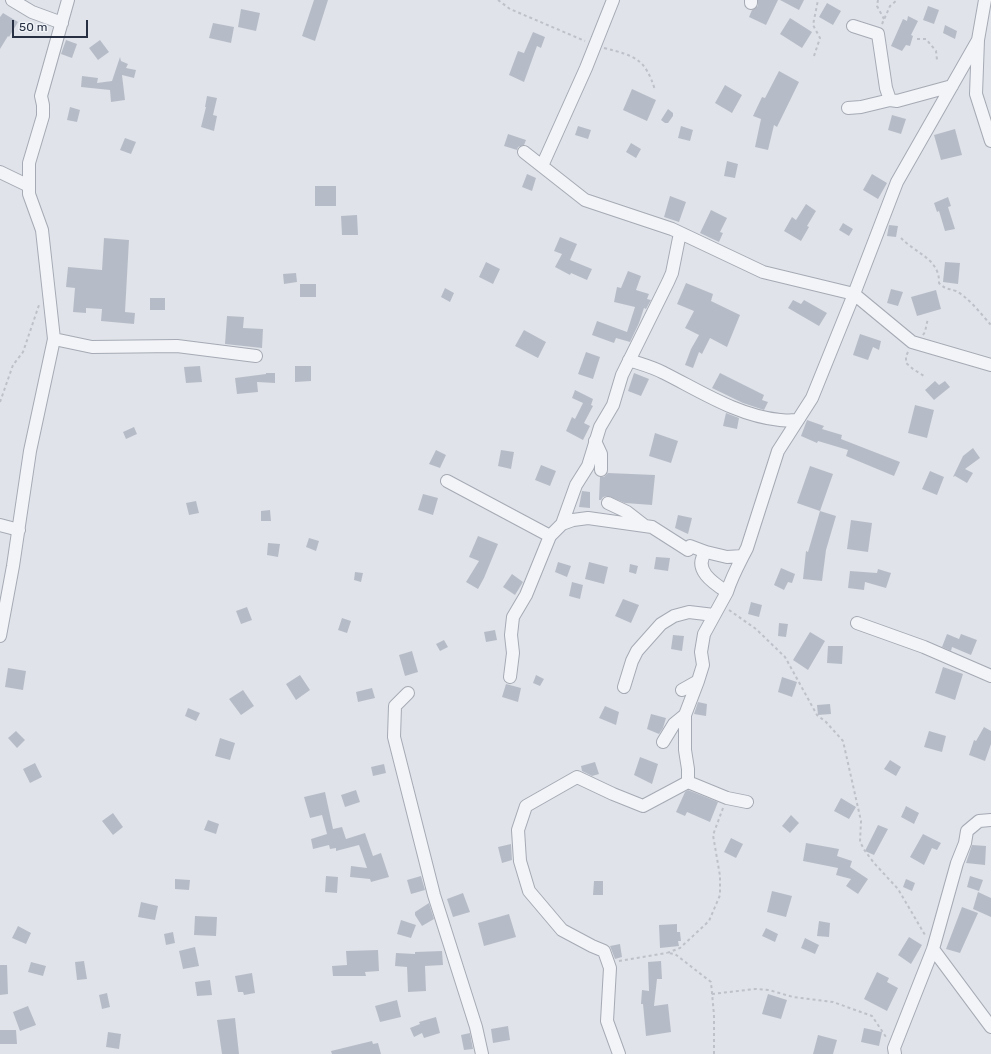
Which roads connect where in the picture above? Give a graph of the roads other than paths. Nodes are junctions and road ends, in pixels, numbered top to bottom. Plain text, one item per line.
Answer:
1 (12, 0) edge
2 (68, 0) edge
3 (613, 0) edge
4 (985, 0) edge
5 (62, 22) junction
6 (853, 26) dead end
7 (978, 40) junction
8 (952, 86) junction
9 (890, 100) junction
10 (848, 108) dead end
11 (991, 141) edge
12 (524, 152) dead end
13 (542, 166) junction
14 (0, 172) edge
15 (29, 186) junction
16 (680, 233) junction
17 (854, 294) junction
18 (54, 339) junction
19 (256, 356) dead end
20 (630, 360) junction
21 (991, 365) edge
22 (798, 420) junction
23 (595, 441) junction
24 (601, 470) dead end
25 (447, 481) dead end
26 (608, 504) dead end
27 (562, 524) junction
28 (0, 525) edge
29 (646, 526) junction
30 (19, 530) junction
31 (550, 536) junction
32 (706, 552) junction
33 (743, 556) junction
34 (727, 592) junction
35 (714, 615) junction
36 (857, 623) dead end
37 (0, 636) edge
38 (991, 676) edge
39 (510, 677) dead end
40 (698, 681) junction
41 (624, 687) dead end
42 (682, 690) dead end
43 (408, 693) dead end
44 (685, 715) junction
45 (663, 742) dead end
46 (688, 782) junction
47 (747, 802) dead end
48 (991, 820) edge
49 (933, 949) junction
50 (991, 1027) edge
51 (894, 1051) edge
52 (482, 1054) edge
53 (619, 1054) edge

1 - 5 street
2 - 5 street
3 - 13 street
4 - 7 street
5 - 15 street
6 - 9 street
7 - 8 street
7 - 11 street
8 - 9 street
8 - 17 street
9 - 10 street
12 - 13 street
13 - 16 street
14 - 15 street
15 - 18 street
16 - 17 street
16 - 20 street
17 - 21 street
17 - 22 street
18 - 19 street
18 - 30 street
20 - 22 street
20 - 23 street
22 - 33 street
23 - 24 street
23 - 27 street
25 - 31 street
26 - 29 street
27 - 29 street
27 - 31 street
28 - 30 street
29 - 32 street
30 - 37 street
31 - 39 street
32 - 33 street
32 - 34 street
33 - 34 street
34 - 35 street
35 - 40 street
35 - 41 street
36 - 38 street
40 - 42 street
40 - 44 street
43 - 52 street
44 - 45 street
44 - 46 street
46 - 47 street
46 - 53 street
48 - 49 street
49 - 50 street
49 - 51 street

